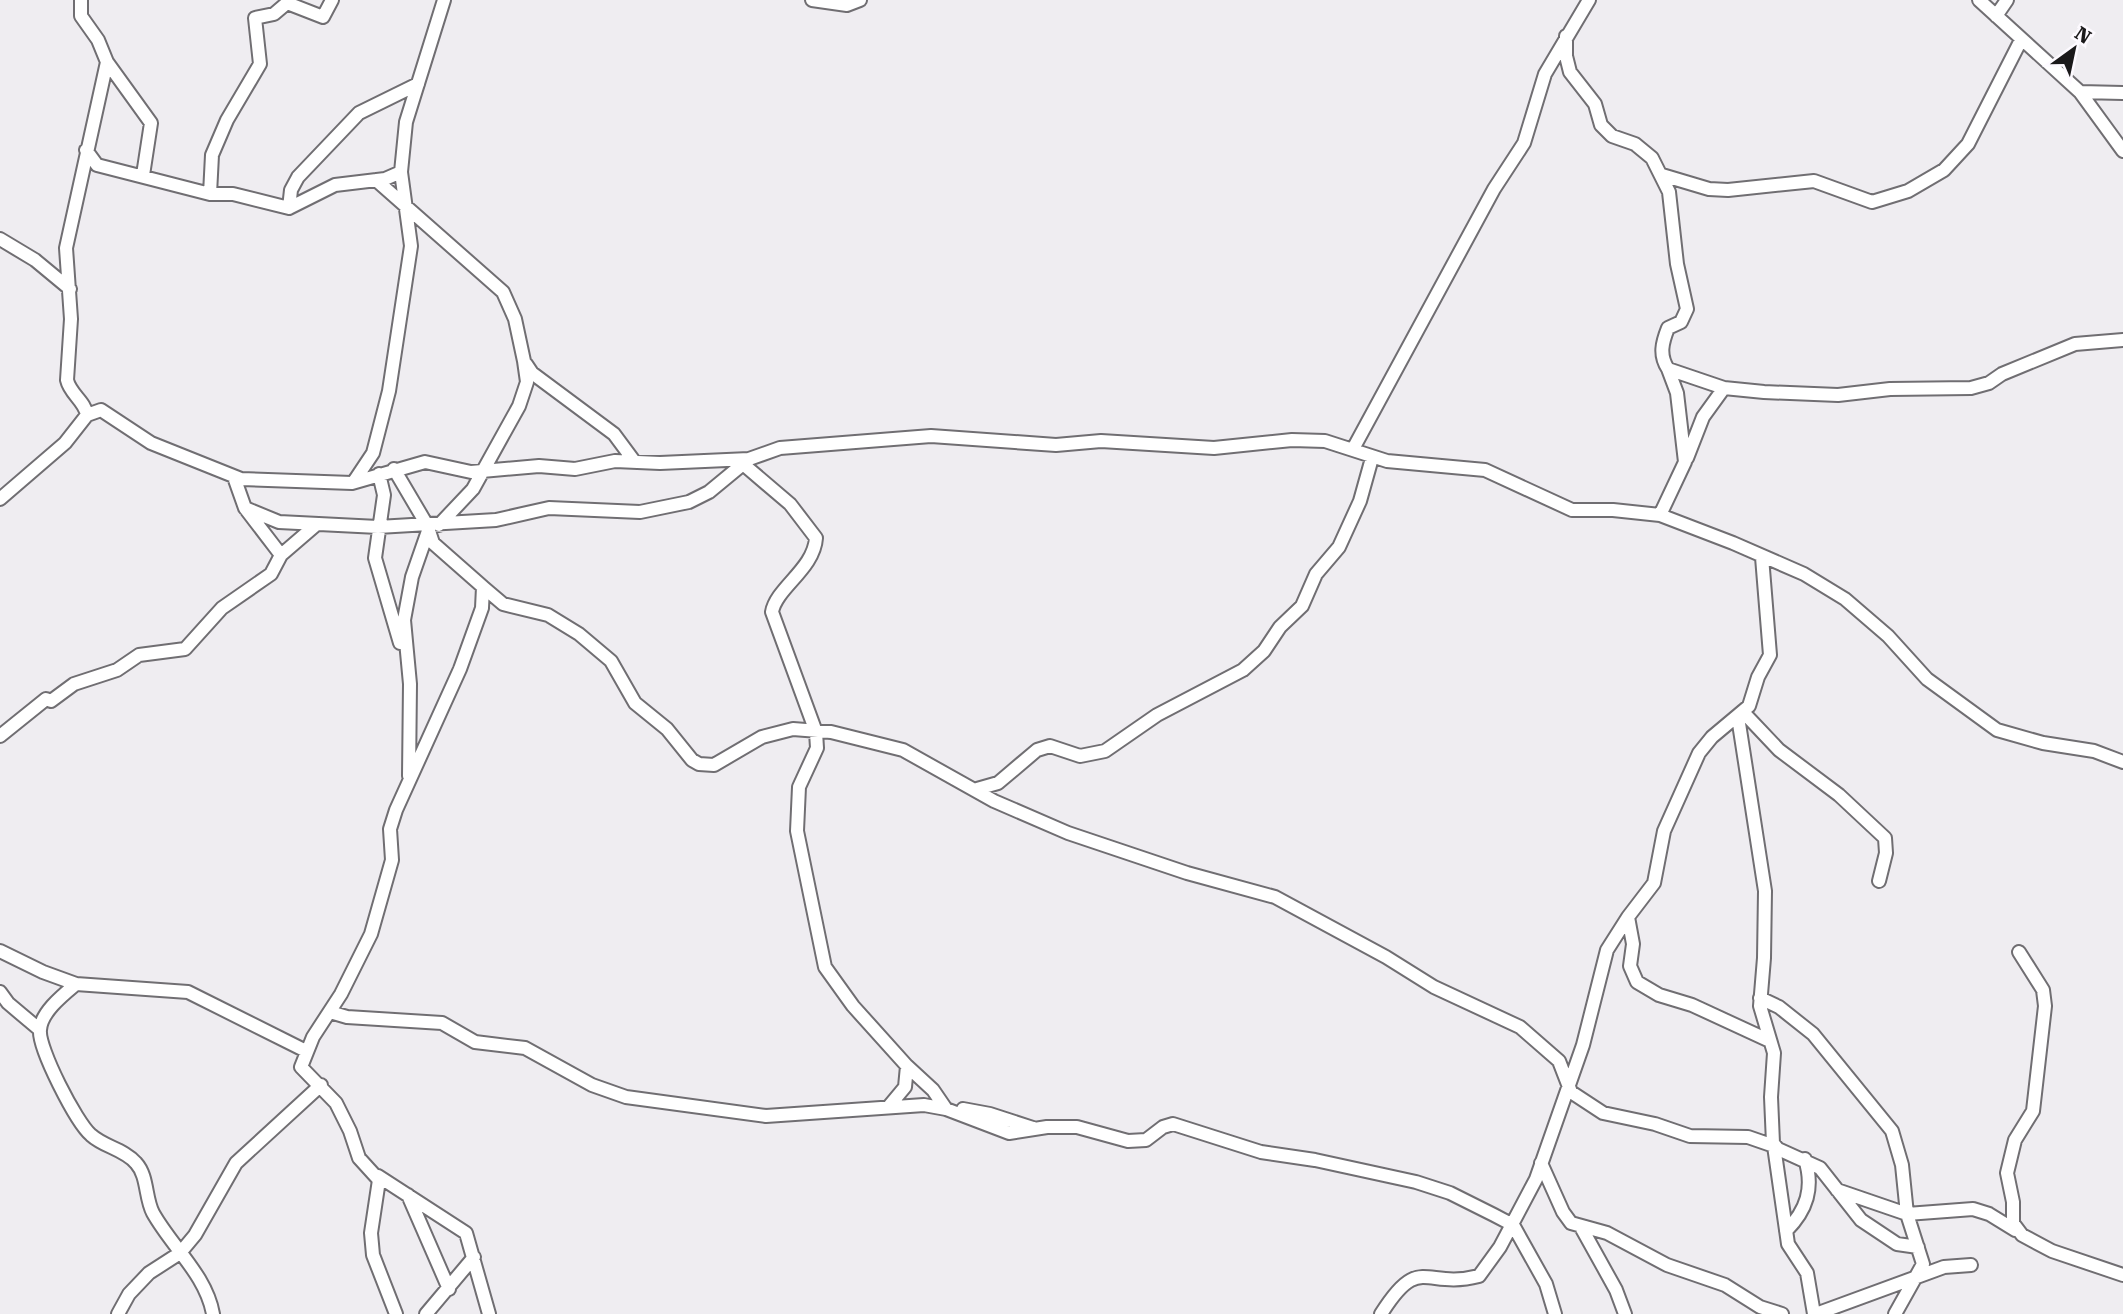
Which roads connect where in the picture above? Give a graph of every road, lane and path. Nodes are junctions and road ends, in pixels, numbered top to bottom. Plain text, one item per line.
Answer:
1 (80, 0) edge
2 (332, 0) edge
3 (444, 0) edge
4 (812, 0) edge
5 (860, 0) edge
6 (1589, 0) edge
7 (1979, 0) edge
8 (2007, 0) edge
9 (1996, 16) junction
10 (1566, 36) junction
11 (2021, 40) junction
12 (107, 62) junction
13 (418, 84) junction
14 (2080, 92) junction
15 (2123, 93) edge
16 (86, 150) junction
17 (2123, 152) edge
18 (401, 172) junction
19 (1662, 175) junction
20 (143, 176) junction
21 (376, 180) junction
22 (210, 194) junction
23 (406, 204) junction
24 (289, 208) junction
25 (0, 239) edge
26 (70, 289) junction
27 (2123, 340) edge
28 (524, 361) junction
29 (1668, 369) junction
30 (1724, 388) junction
31 (87, 415) junction
32 (1353, 449) junction
33 (1372, 458) junction
34 (634, 461) junction
35 (746, 462) junction
36 (1685, 462) junction
37 (394, 469) junction
38 (483, 472) junction
39 (379, 474) junction
40 (234, 477) junction
41 (352, 483) junction
42 (0, 499) edge
43 (245, 508) junction
44 (1660, 516) junction
45 (317, 524) junction
46 (378, 527) junction
47 (431, 527) junction
48 (281, 555) junction
49 (1762, 557) junction
50 (483, 587) junction
51 (409, 670) junction
52 (1741, 715) junction
53 (816, 732) junction
54 (0, 736) edge
55 (2123, 762) edge
56 (408, 784) junction
57 (977, 789) junction
58 (1879, 881) dead end
59 (1628, 917) junction
60 (0, 951) edge
61 (2019, 953) dead end
62 (76, 984) junction
63 (0, 992) edge
64 (1760, 998) junction
65 (330, 1012) junction
66 (40, 1030) junction
67 (1770, 1041) junction
68 (306, 1051) junction
69 (907, 1066) junction
70 (321, 1085) junction
71 (1568, 1087) junction
72 (890, 1105) junction
73 (949, 1110) junction
74 (1774, 1146) junction
75 (1805, 1159) junction
76 (1541, 1163) junction
77 (378, 1176) junction
78 (1838, 1190) junction
79 (408, 1195) junction
80 (1908, 1214) junction
81 (1513, 1224) junction
82 (1581, 1227) junction
83 (2015, 1230) junction
84 (1786, 1231) junction
85 (1918, 1247) junction
86 (180, 1253) junction
87 (474, 1256) junction
88 (1971, 1265) dead end
89 (2123, 1275) edge
90 (1914, 1279) junction
91 (449, 1289) junction
92 (118, 1314) edge
93 (213, 1314) edge
94 (396, 1314) edge
95 (426, 1314) edge
96 (489, 1314) edge
97 (1381, 1314) edge
98 (1555, 1314) edge
99 (1625, 1314) edge
100 (1782, 1314) edge
101 (1815, 1314) edge
102 (1895, 1314) edge

1 - 12 street
2 - 22 street
3 - 13 street
4 - 5 street
6 - 10 street
7 - 9 street
8 - 9 street
9 - 11 street
10 - 19 street
10 - 32 street
11 - 14 street
11 - 19 street
12 - 16 street
12 - 20 street
13 - 18 street
13 - 24 street
14 - 15 street
14 - 17 street
16 - 20 street
16 - 26 street
18 - 21 street
18 - 23 street
19 - 29 street
20 - 22 street
21 - 23 street
21 - 24 street
22 - 24 street
23 - 28 street
23 - 41 street
25 - 26 street
26 - 31 street
27 - 30 street
28 - 34 street
28 - 38 street
29 - 30 street
29 - 36 street
30 - 36 street
31 - 40 street
31 - 42 street
32 - 33 street
32 - 35 street
33 - 44 street
33 - 57 street
34 - 35 street
34 - 38 street
35 - 47 street
35 - 53 street
36 - 44 street
37 - 38 street
37 - 39 street
37 - 47 street
38 - 47 street
39 - 41 street
39 - 46 street
40 - 41 street
40 - 43 street
43 - 45 street
43 - 48 street
44 - 49 street
45 - 46 street
45 - 48 street
46 - 47 street
46 - 51 street
47 - 50 street
47 - 51 street
48 - 54 street
49 - 52 street
49 - 55 street
50 - 53 street
50 - 56 street
51 - 56 street
52 - 58 street
52 - 59 street
52 - 64 street
53 - 57 street
53 - 69 street
56 - 65 street
57 - 71 street
59 - 67 street
59 - 71 street
60 - 62 street
61 - 83 street
62 - 66 street
62 - 68 street
63 - 66 street
64 - 67 street
64 - 80 street
65 - 68 street
65 - 72 street
66 - 86 street
67 - 74 street
68 - 70 street
69 - 72 street
69 - 73 street
70 - 77 street
70 - 86 street
71 - 74 street
71 - 76 street
72 - 73 street
73 - 81 street
74 - 75 street
74 - 84 street
75 - 78 street
75 - 84 street
76 - 81 street
76 - 82 street
77 - 79 street
77 - 94 street
78 - 80 street
78 - 85 street
79 - 87 street
79 - 91 street
80 - 83 street
80 - 85 street
81 - 97 street
81 - 98 street
82 - 99 street
82 - 100 street
83 - 89 street
84 - 101 street
85 - 90 street
86 - 92 street
86 - 93 street
87 - 91 street
87 - 96 street
88 - 90 street
90 - 101 street
90 - 102 street
91 - 95 street

